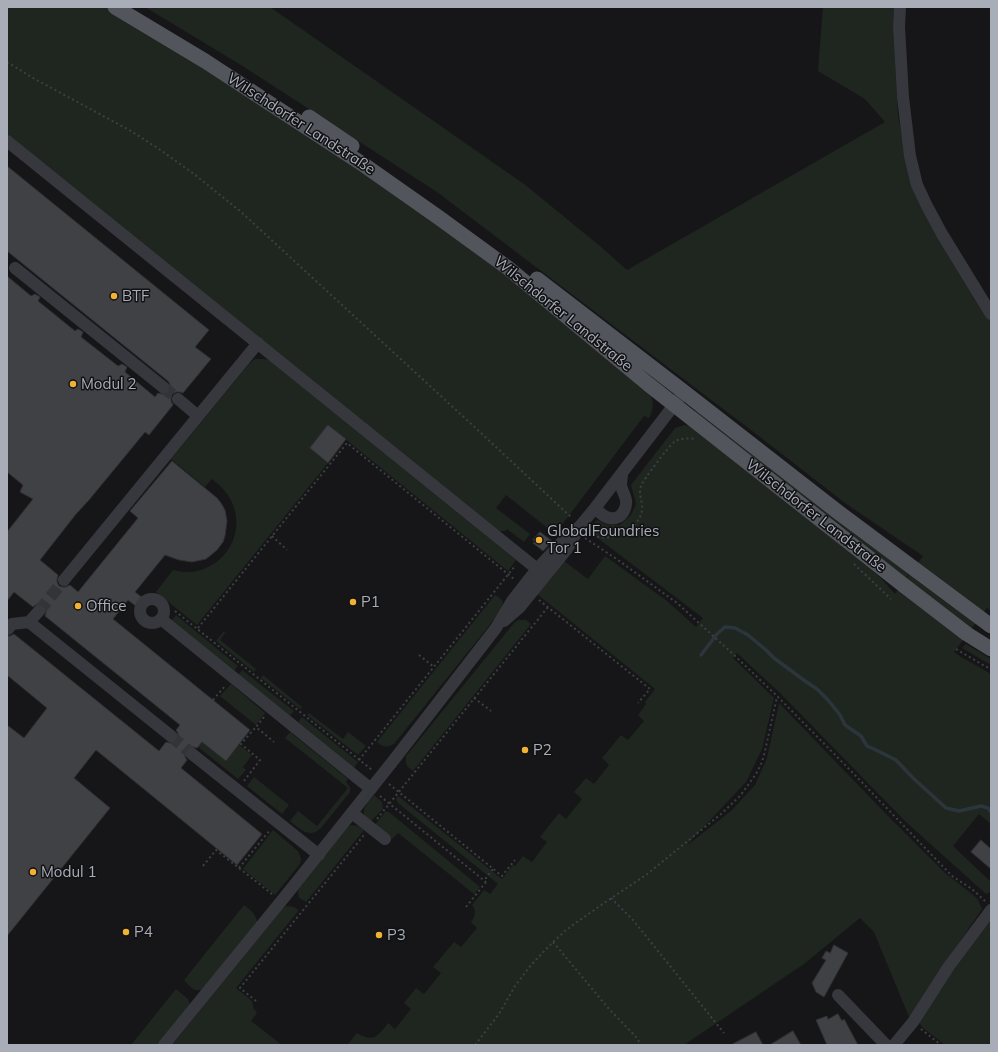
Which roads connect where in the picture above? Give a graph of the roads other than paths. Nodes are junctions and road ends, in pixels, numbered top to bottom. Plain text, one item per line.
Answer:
1 (115, 7) edge
2 (134, 7) edge
3 (900, 7) edge
4 (7, 141) edge
5 (10, 264) edge
6 (991, 314) edge
7 (258, 343) junction
8 (163, 387) tunnel mouth
9 (684, 392) junction
10 (178, 399) tunnel mouth
11 (675, 404) junction
12 (198, 416) junction
13 (622, 473) junction
14 (595, 508) junction
15 (580, 526) junction
16 (537, 569) junction
17 (64, 580) tunnel mouth
18 (527, 590) junction
19 (39, 611) tunnel mouth
20 (161, 619) dead end
21 (29, 622) junction
22 (991, 626) edge
23 (8, 629) dead end
24 (991, 649) edge
25 (171, 736) tunnel mouth
26 (192, 754) tunnel mouth
27 (371, 789) junction
28 (352, 812) junction
29 (385, 839) dead end
30 (319, 855) junction
31 (989, 906) edge
32 (838, 995) dead end
33 (164, 1045) edge
34 (886, 1045) edge
35 (894, 1045) edge

1 - 11 main road, Wilschdorfer Landstraße
2 - 9 main road, Wilschdorfer Landstraße
3 - 6 street
4 - 7 street
5 - 8 street
7 - 12 street
7 - 16 street
9 - 11 street
9 - 22 main road, Wilschdorfer Landstraße
10 - 12 street
11 - 13 street
11 - 24 main road, Wilschdorfer Landstraße
12 - 17 street
13 - 14 street
13 - 14 street
14 - 15 street
15 - 16 street
15 - 18 street
16 - 18 street
18 - 27 street
19 - 21 street
20 - 27 street
21 - 23 street
21 - 25 street
26 - 30 street
27 - 28 street
28 - 29 street
28 - 30 street
30 - 33 street
31 - 35 street
32 - 34 street

